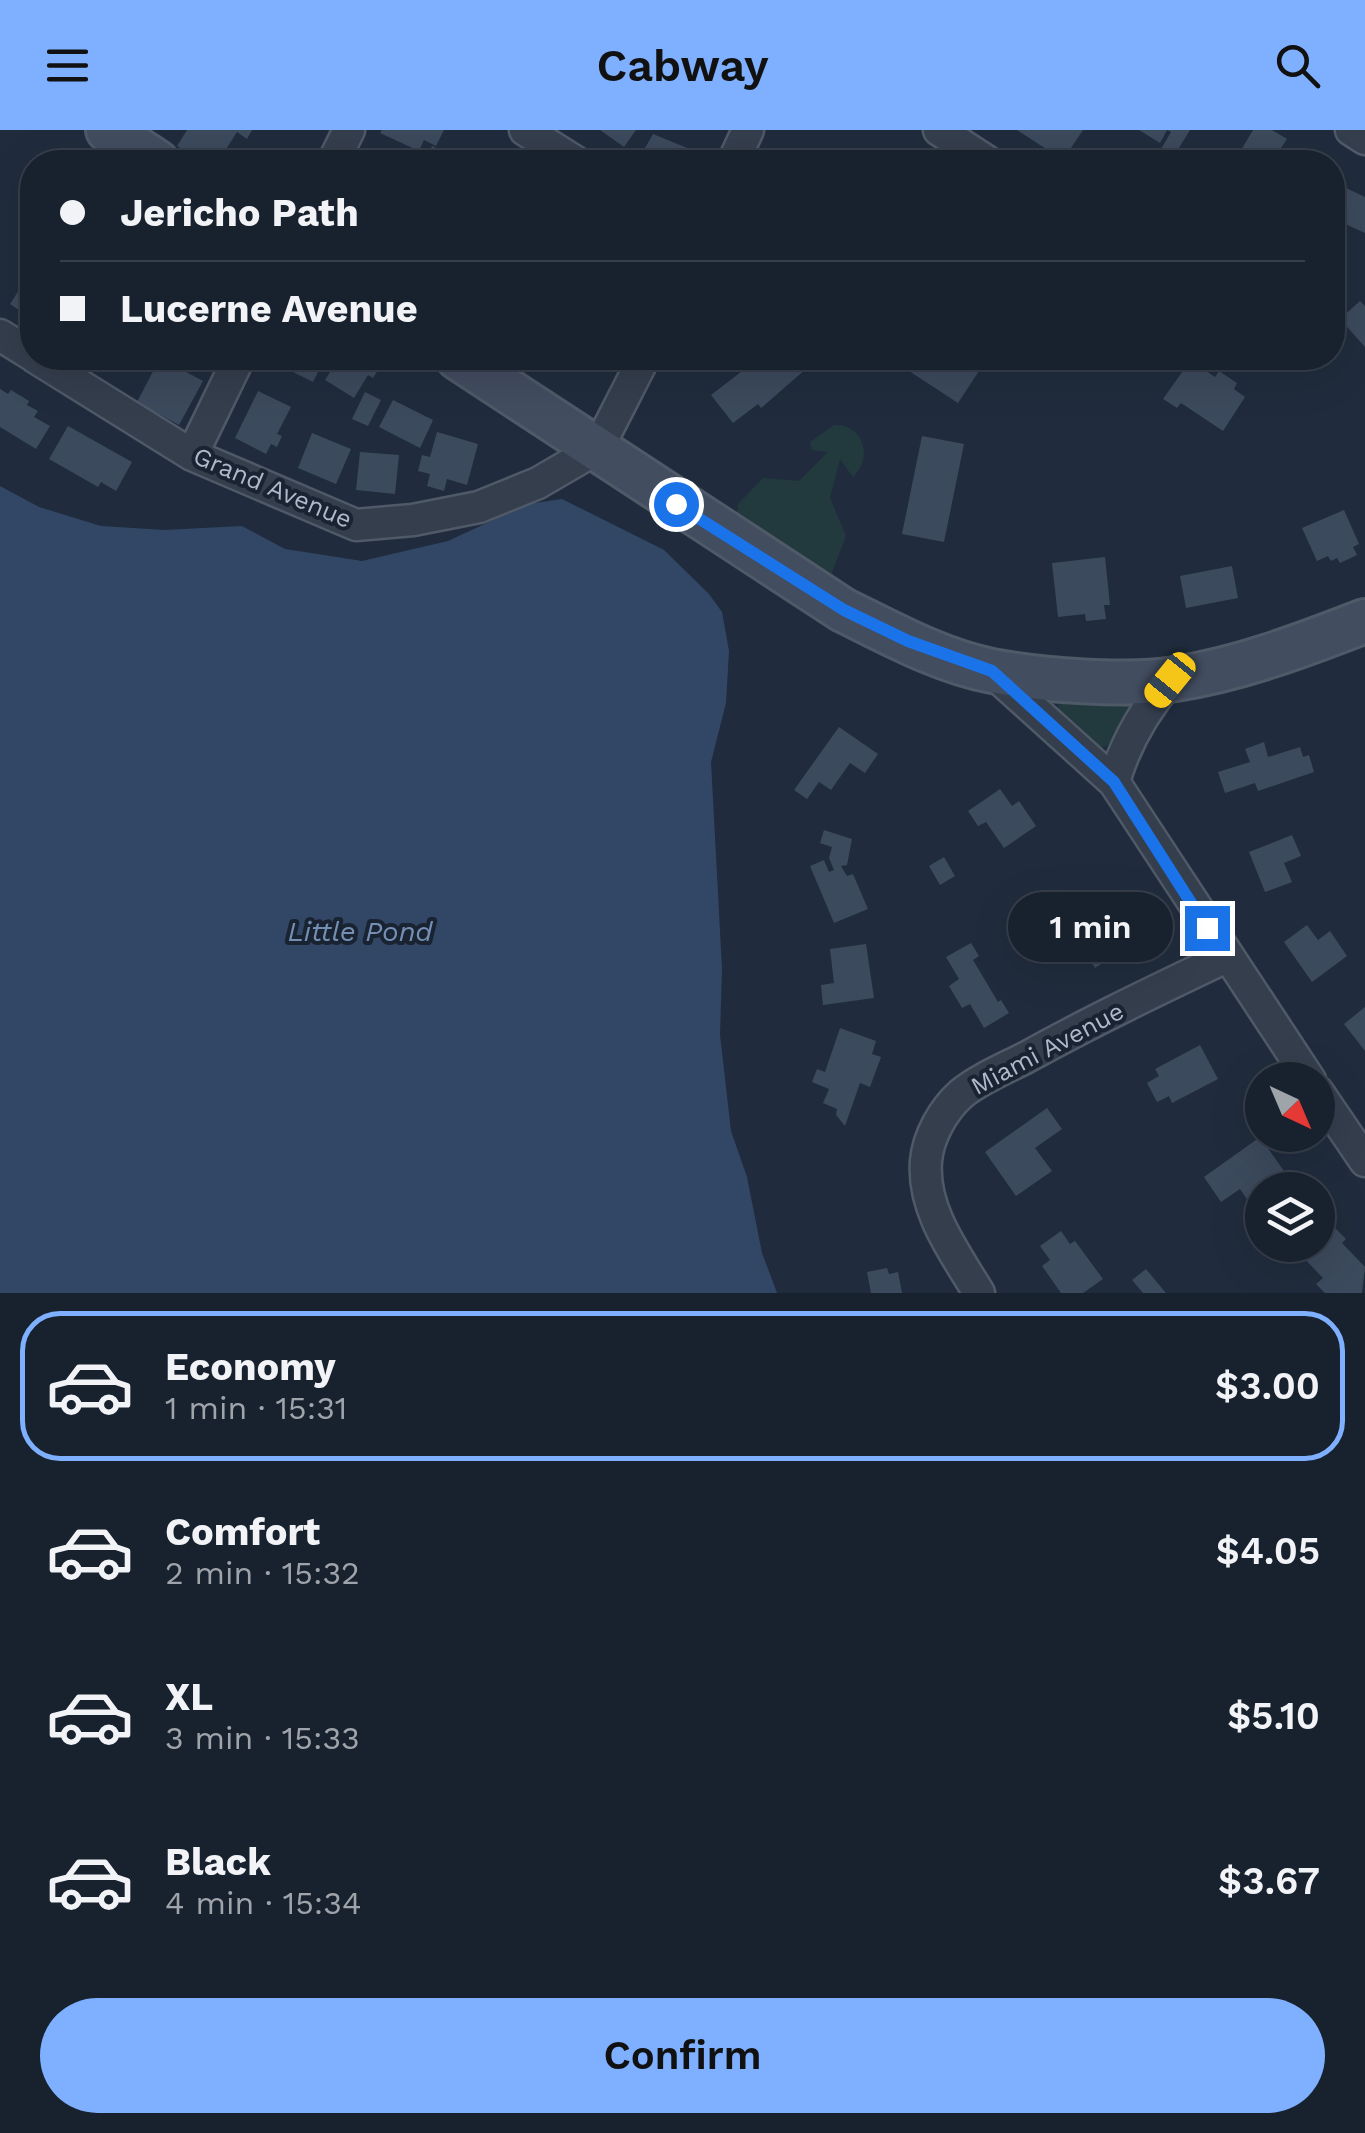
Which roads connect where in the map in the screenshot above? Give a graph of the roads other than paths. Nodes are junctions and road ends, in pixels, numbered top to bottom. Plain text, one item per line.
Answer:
1 (108, 130) edge
2 (525, 130) edge
3 (938, 130) edge
4 (1350, 130) edge
5 (1365, 139) edge
6 (139, 150) edge
7 (557, 150) edge
8 (969, 150) edge
9 (56, 370) edge
10 (233, 370) edge
11 (477, 370) edge
12 (638, 370) edge
13 (598, 448) junction
14 (192, 455) junction
15 (1365, 622) edge
16 (992, 671) junction
17 (1170, 680) junction
18 (1114, 782) junction
19 (1226, 958) junction
20 (1298, 1062) edge
21 (1335, 1117) edge
22 (1365, 1161) edge
23 (979, 1293) edge

1 - 6 street
2 - 7 street
3 - 8 street
4 - 5 street
9 - 14 street, Grand Avenue
10 - 14 street
11 - 13 street
12 - 13 street
13 - 14 street, Grand Avenue
13 - 16 street
15 - 17 street
16 - 17 street
16 - 18 street
17 - 18 street
18 - 19 street
19 - 20 street
19 - 23 street, Miami Avenue
21 - 22 street

